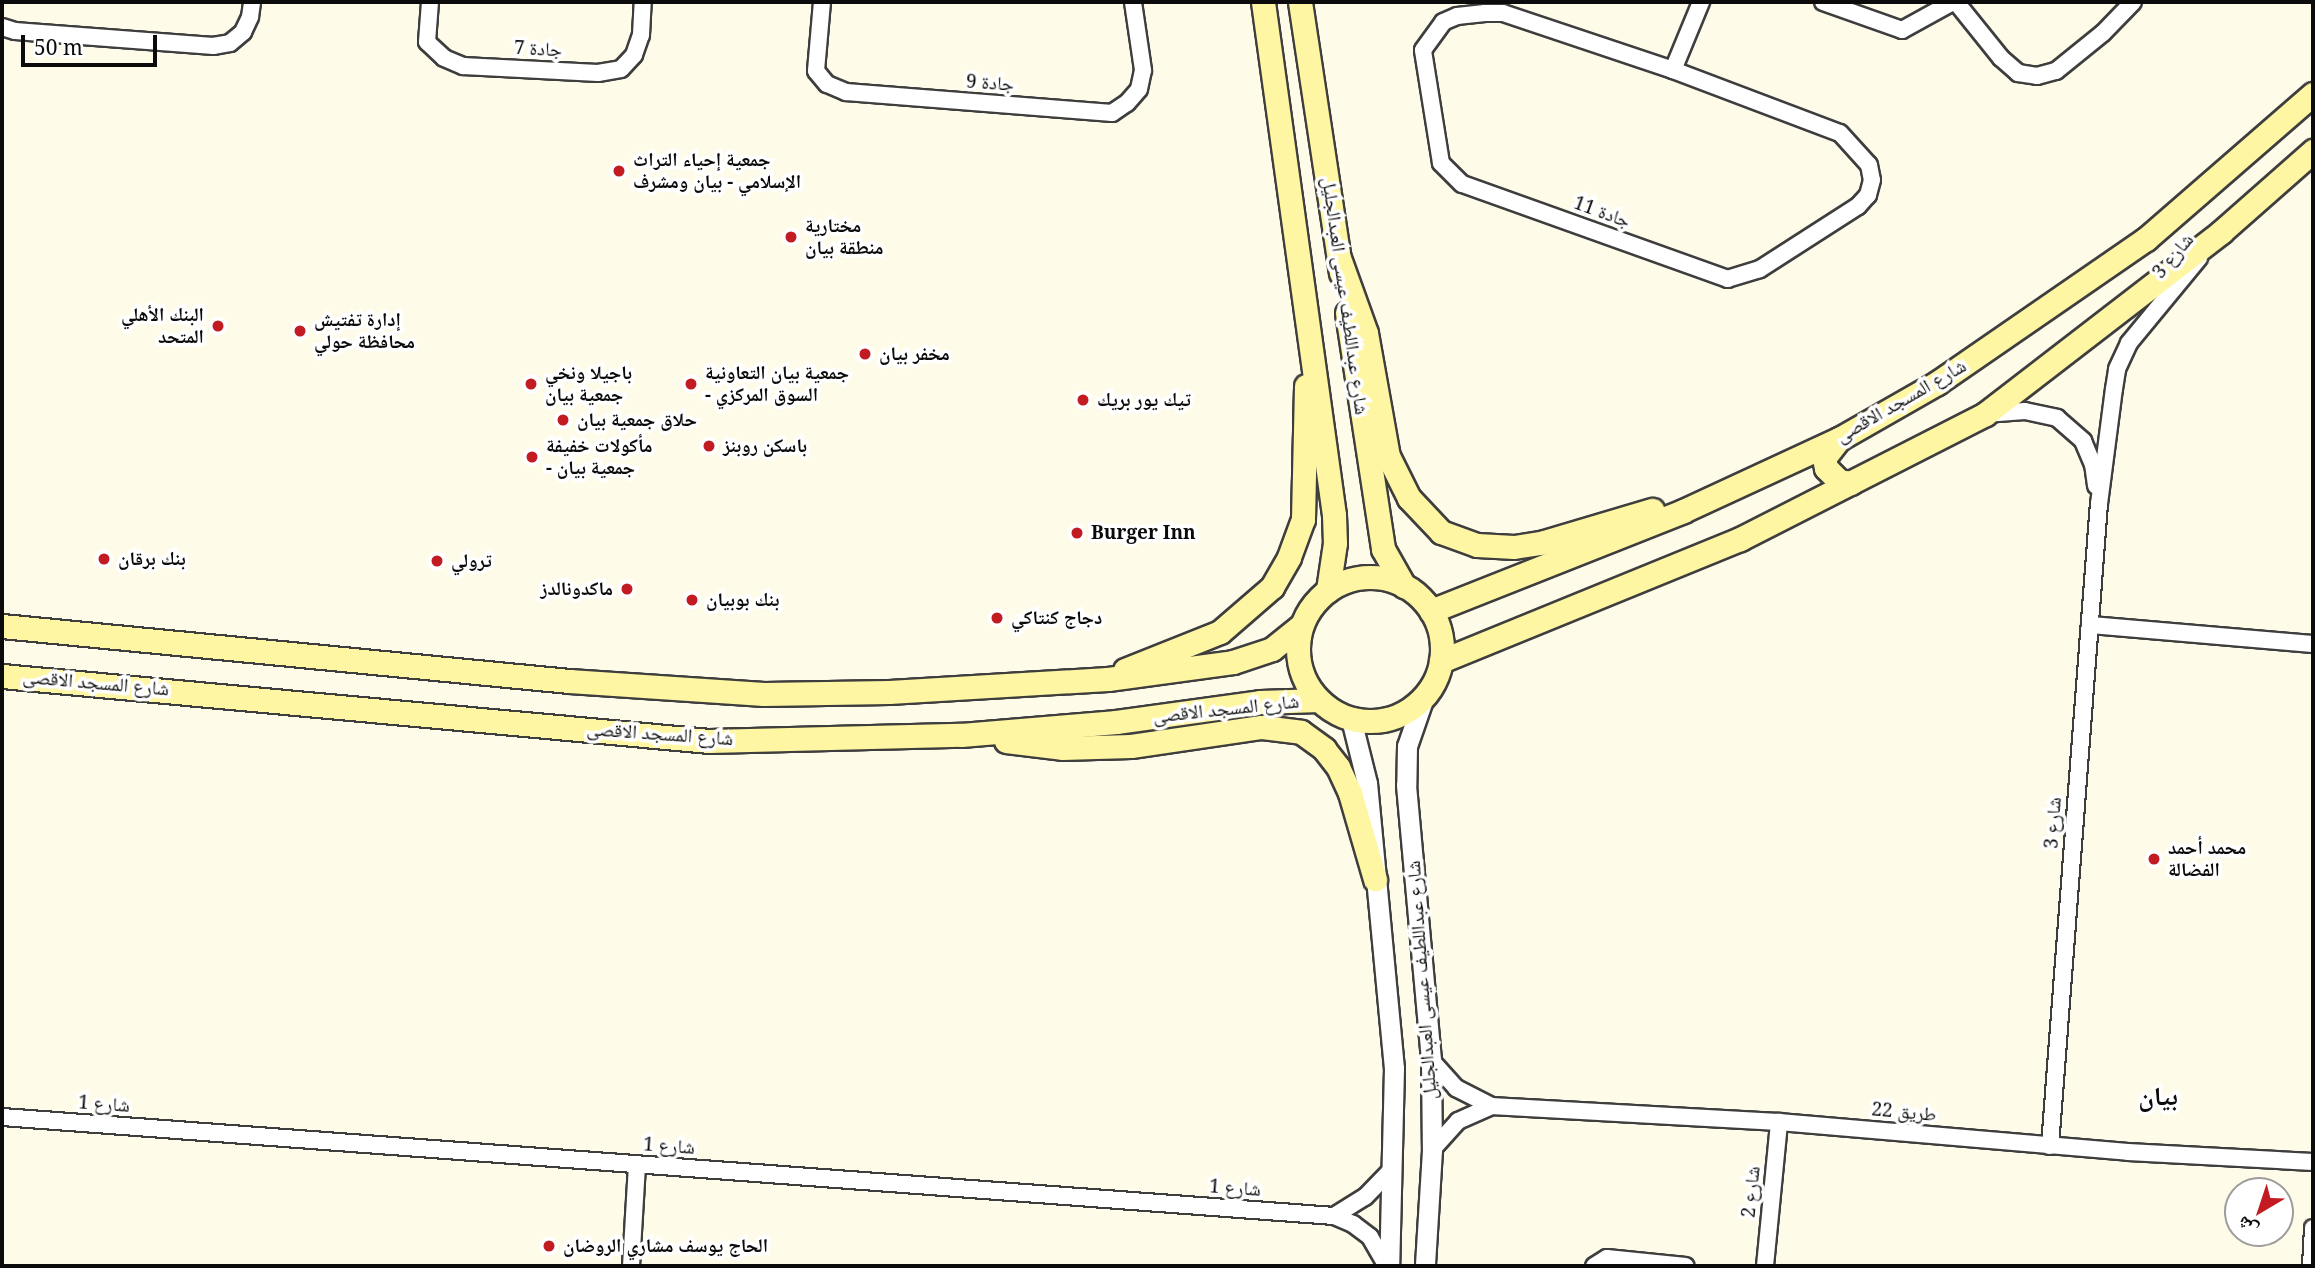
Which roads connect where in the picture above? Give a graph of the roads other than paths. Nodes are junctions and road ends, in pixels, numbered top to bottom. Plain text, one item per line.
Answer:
1 (252, 2) edge
2 (430, 2) edge
3 (643, 2) edge
4 (822, 2) edge
5 (1133, 2) edge
6 (1263, 2) edge
7 (1287, 2) edge
8 (1300, 2) edge
9 (1701, 2) edge
10 (1823, 2) edge
11 (1954, 2) edge
12 (2133, 2) edge
13 (2, 27) edge
14 (1673, 70) junction
15 (2313, 94) edge
16 (1323, 148) junction
17 (2313, 151) edge
18 (2221, 232) junction
19 (1339, 258) junction
20 (1311, 345) junction
21 (1985, 414) junction
22 (1839, 439) junction
23 (1749, 481) junction
24 (1850, 482) junction
25 (2099, 504) junction
26 (1404, 586) junction
27 (1328, 590) junction
28 (1431, 611) junction
29 (2, 625) edge
30 (1302, 625) junction
31 (2090, 625) junction
32 (2313, 644) edge
33 (1441, 661) junction
34 (2, 676) edge
35 (1108, 679) junction
36 (1424, 697) junction
37 (1319, 700) junction
38 (1351, 719) junction
39 (961, 735) junction
40 (1376, 879) junction
41 (1431, 1060) junction
42 (1491, 1106) junction
43 (2, 1117) edge
44 (1779, 1122) junction
45 (2050, 1146) junction
46 (1432, 1150) junction
47 (2313, 1162) edge
48 (637, 1165) junction
49 (1392, 1169) junction
50 (1334, 1216) junction
51 (2313, 1228) edge
52 (631, 1266) edge
53 (1388, 1266) edge
54 (1425, 1266) edge
55 (1594, 1266) edge
56 (1686, 1266) edge
57 (1765, 1266) edge
58 (2311, 1266) edge

1 - 13 street
2 - 3 street, جادة 7
4 - 5 street, جادة 9
6 - 20 main road, شارع عبداللطيف عيسى العبدالجليل
7 - 16 main road
8 - 16 main road, شارع عبداللطيف عيسى العبدالجليل
9 - 14 street
10 - 11 street
11 - 12 street
14 - 14 street, جادة 11
15 - 22 main road, شارع المسجد الاقصى
16 - 19 main road, شارع عبداللطيف عيسى العبدالجليل
17 - 18 main road
18 - 21 main road
18 - 25 street, شارع 3
19 - 23 main road
19 - 26 main road, شارع عبداللطيف عيسى العبدالجليل
20 - 27 main road, شارع عبداللطيف عيسى العبدالجليل
20 - 35 main road
21 - 24 main road
21 - 25 street, شارع 3
22 - 23 main road, شارع المسجد الاقصى
22 - 24 main road
23 - 28 main road, شارع المسجد الاقصى
24 - 33 main road
25 - 31 street, شارع 3
26 - 27 main road
26 - 28 main road
27 - 30 main road
28 - 33 main road
29 - 35 main road
30 - 35 main road
30 - 37 main road
31 - 32 street
31 - 45 street, شارع 3
33 - 36 main road
34 - 39 main road, شارع المسجد الاقصى
36 - 38 main road
36 - 41 street, شارع عبداللطيف عيسى العبدالجليل
37 - 38 main road
37 - 39 main road, شارع المسجد الاقصى
38 - 40 street, شارع عبداللطيف عيسى العبدالجليل
39 - 40 main road
40 - 49 street, شارع عبداللطيف عيسى العبدالجليل
41 - 42 street, طريق 22
41 - 46 street, شارع عبداللطيف عيسى العبدالجليل
42 - 44 street, طريق 22
42 - 46 street, طريق 22
43 - 48 street, شارع 1
44 - 45 street, طريق 22
44 - 57 street, شارع 2
45 - 47 street, طريق 22
46 - 54 street, شارع عبداللطيف عيسى العبدالجليل
48 - 50 street, شارع 1
48 - 52 street
49 - 50 street
49 - 53 street, شارع عبداللطيف عيسى العبدالجليل
50 - 53 street, شارع 1
51 - 58 street
55 - 56 street

